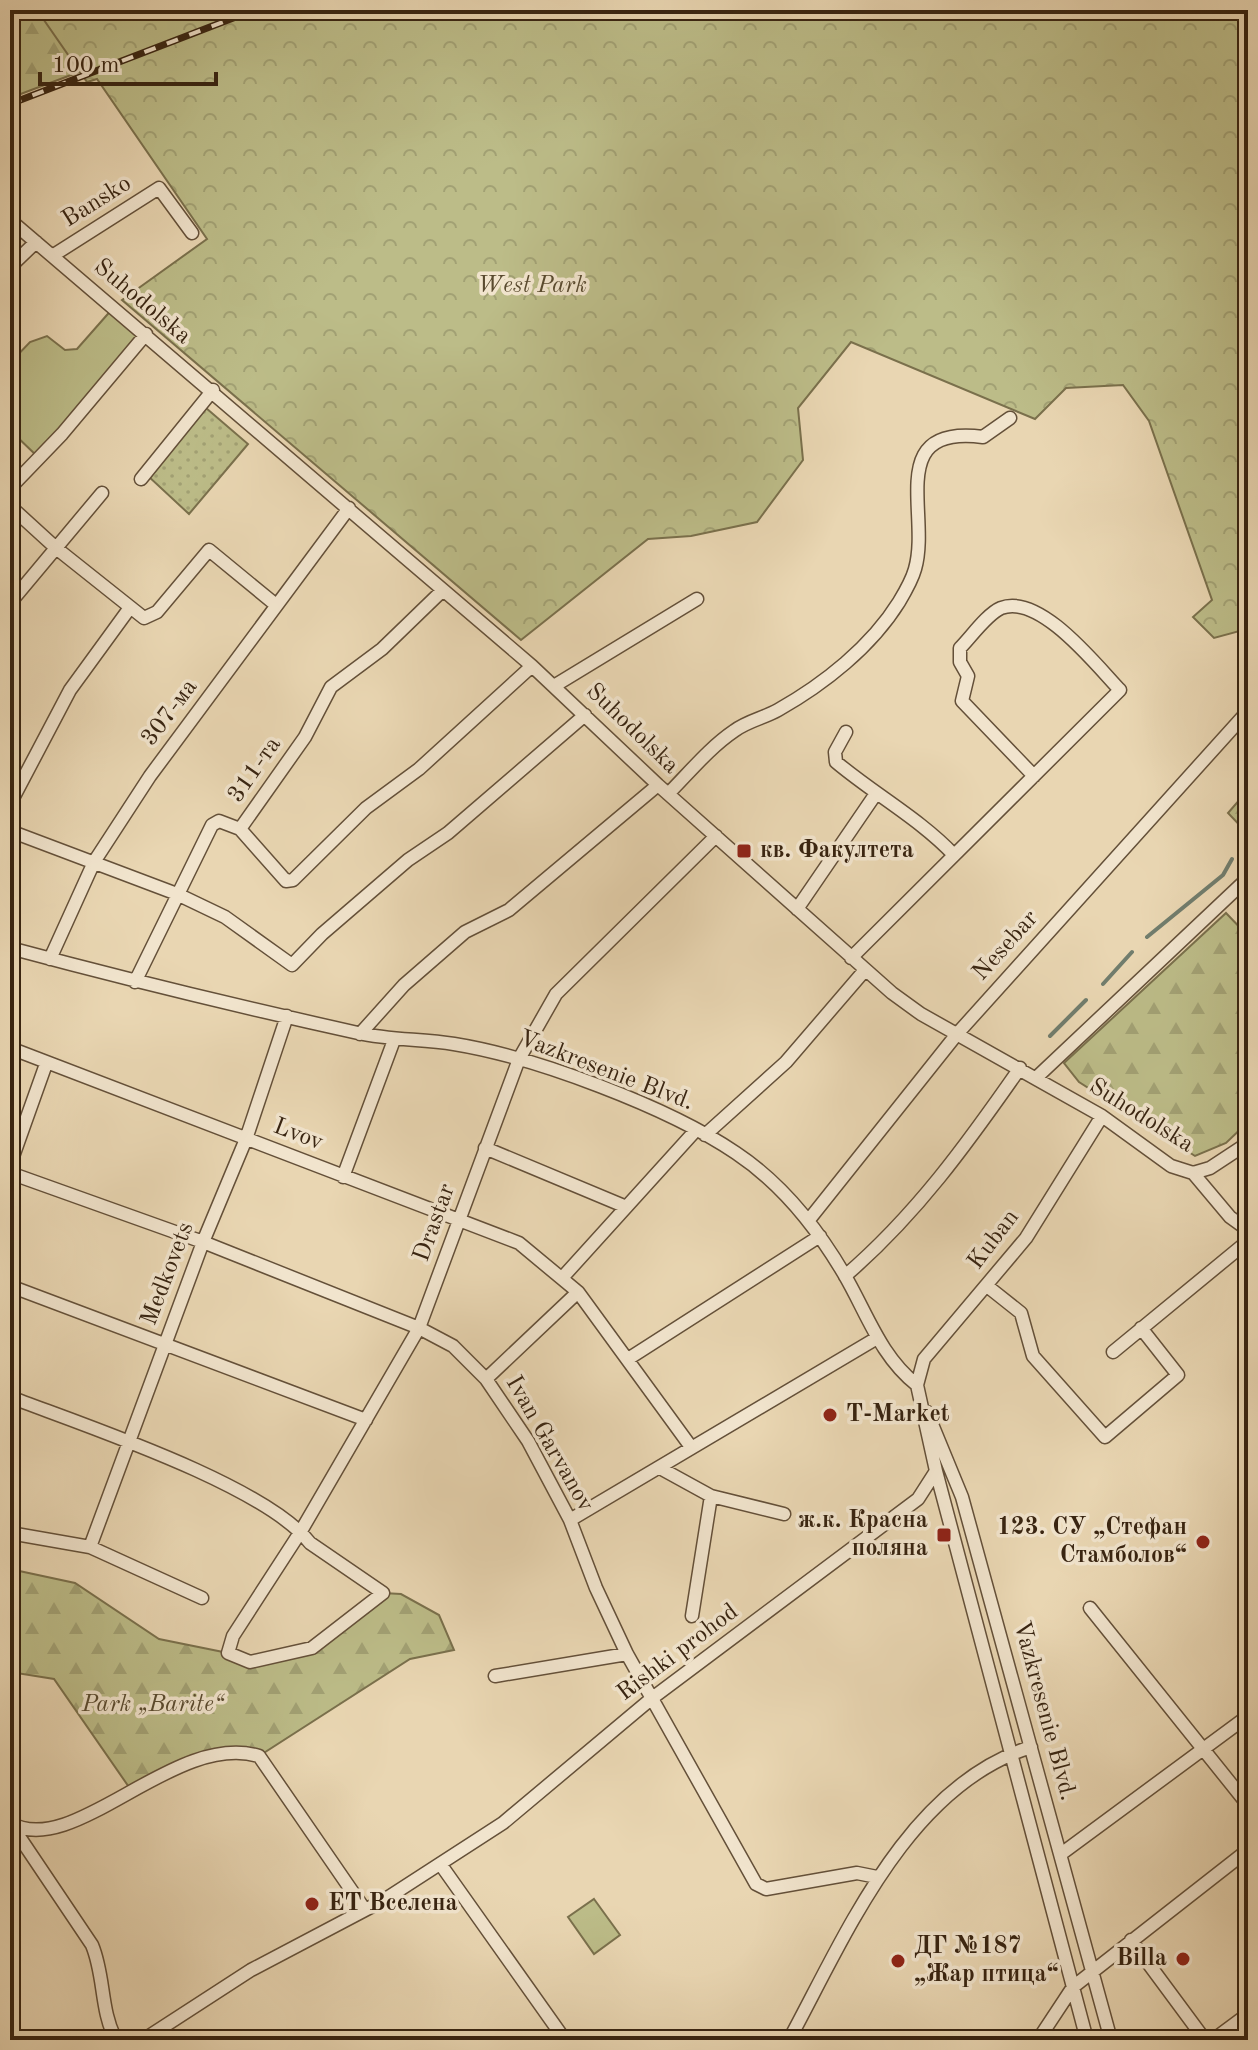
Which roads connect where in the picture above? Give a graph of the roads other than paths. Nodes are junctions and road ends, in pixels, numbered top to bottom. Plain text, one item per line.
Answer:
1 (10, 220) edge
2 (192, 233) dead end
3 (36, 242) junction
4 (52, 256) junction
5 (10, 267) edge
6 (146, 334) junction
7 (213, 390) junction
8 (1010, 418) dead end
9 (141, 479) dead end
10 (10, 488) edge
11 (102, 493) dead end
12 (10, 506) edge
13 (349, 508) junction
14 (56, 548) junction
15 (443, 590) junction
16 (697, 599) dead end
17 (10, 603) edge
18 (276, 605) junction
19 (129, 609) junction
20 (532, 666) junction
21 (554, 686) junction
22 (1248, 711) edge
23 (585, 715) junction
24 (846, 732) dead end
25 (1034, 776) junction
26 (663, 790) junction
27 (875, 795) junction
28 (10, 804) edge
29 (240, 829) junction
30 (10, 831) edge
31 (716, 836) junction
32 (954, 855) junction
33 (94, 862) junction
34 (1248, 878) edge
35 (177, 894) junction
36 (797, 909) junction
37 (10, 948) edge
38 (851, 958) junction
39 (50, 959) junction
40 (865, 970) junction
41 (135, 982) junction
42 (287, 1016) junction
43 (360, 1034) junction
44 (957, 1034) junction
45 (394, 1040) junction
46 (10, 1048) edge
47 (519, 1059) junction
48 (46, 1064) junction
49 (1020, 1068) junction
50 (1037, 1077) junction
51 (1102, 1116) junction
52 (700, 1132) junction
53 (246, 1139) junction
54 (1247, 1143) edge
55 (485, 1148) junction
56 (10, 1165) edge
57 (10, 1173) edge
58 (1193, 1173) junction
59 (343, 1177) junction
60 (624, 1206) junction
61 (808, 1221) junction
62 (461, 1222) junction
63 (1248, 1230) edge
64 (820, 1236) junction
65 (1248, 1241) edge
66 (203, 1242) junction
67 (845, 1276) junction
68 (562, 1278) junction
69 (10, 1286) edge
70 (987, 1286) junction
71 (578, 1292) junction
72 (419, 1328) junction
73 (1141, 1328) junction
74 (877, 1338) junction
75 (165, 1344) junction
76 (1113, 1352) dead end
77 (628, 1359) junction
78 (486, 1379) junction
79 (917, 1385) junction
80 (10, 1397) edge
81 (919, 1399) junction
82 (366, 1420) junction
83 (128, 1443) junction
84 (691, 1447) junction
85 (660, 1468) junction
86 (936, 1471) junction
87 (711, 1496) junction
88 (784, 1514) dead end
89 (570, 1520) junction
90 (301, 1531) junction
91 (10, 1533) edge
92 (90, 1547) junction
93 (202, 1598) dead end
94 (1090, 1608) dead end
95 (692, 1616) dead end
96 (627, 1654) junction
97 (495, 1676) dead end
98 (651, 1699) junction
99 (1248, 1716) edge
100 (1031, 1747) junction
101 (1203, 1749) junction
102 (1011, 1753) junction
103 (1248, 1805) edge
104 (11, 1824) edge
105 (1248, 1850) edge
106 (1061, 1854) junction
107 (441, 1865) junction
108 (877, 1877) junction
109 (365, 1910) junction
110 (1131, 1940) junction
111 (1091, 1971) junction
112 (1073, 1987) junction
113 (1248, 2014) edge
114 (116, 2040) edge
115 (143, 2040) edge
116 (565, 2040) edge
117 (789, 2040) edge
118 (1038, 2040) edge
119 (1087, 2040) edge
120 (1111, 2040) edge
121 (1205, 2040) edge
122 (1213, 2040) edge

1 - 3 street, Suhodolska
2 - 4 street, Bansko
3 - 4 street, Suhodolska
3 - 5 street, Bansko
4 - 6 street, Suhodolska
6 - 7 street, Suhodolska
6 - 10 street
7 - 9 street
7 - 13 street, Suhodolska
8 - 26 street
11 - 14 street
12 - 14 street
13 - 15 street, Suhodolska
13 - 18 street, 307-ма
14 - 17 street
14 - 19 street
15 - 20 street, Suhodolska
15 - 29 street, 311-та
16 - 21 street
18 - 19 street
18 - 33 street, 307-ма
19 - 28 street
20 - 21 street, Suhodolska
20 - 29 street
21 - 23 street, Suhodolska
22 - 44 street, Nesebar
23 - 26 street, Suhodolska
23 - 35 street
24 - 27 street
25 - 25 street
25 - 32 street
26 - 31 street, Suhodolska
26 - 43 street
27 - 32 street
27 - 36 street
29 - 35 street, 311-та
30 - 33 street
31 - 36 street, Suhodolska
31 - 47 street, Drastar
32 - 38 street
33 - 35 street
33 - 39 street, 307-ма
34 - 50 street
35 - 41 street, 311-та
36 - 38 street, Suhodolska
37 - 39 street, Vazkresenie Blvd.
38 - 40 street, Suhodolska
39 - 41 street, Vazkresenie Blvd.
40 - 44 street, Suhodolska
40 - 52 street
41 - 42 street, Vazkresenie Blvd.
42 - 43 street, Vazkresenie Blvd.
42 - 53 street, Medkovets
43 - 45 street, Vazkresenie Blvd.
44 - 49 street, Suhodolska
44 - 61 street, Nesebar
45 - 47 street, Vazkresenie Blvd.
45 - 59 street
46 - 48 street, Lvov
47 - 52 street, Vazkresenie Blvd.
47 - 55 street, Drastar
48 - 53 street, Lvov
48 - 56 street
49 - 50 street, Suhodolska
49 - 67 street
50 - 51 street, Suhodolska
51 - 58 street, Suhodolska
51 - 70 street, Kuban
52 - 60 street
52 - 61 street, Vazkresenie Blvd.
53 - 59 street, Lvov
53 - 66 street, Medkovets
54 - 58 street
55 - 60 street
55 - 62 street, Drastar
57 - 66 street, Ivan Garvanov
58 - 63 street, Suhodolska
59 - 62 street, Lvov
60 - 68 street
61 - 64 street, Vazkresenie Blvd.
62 - 68 street, Lvov
62 - 72 street, Drastar
64 - 67 street, Vazkresenie Blvd.
64 - 77 street
65 - 73 street
66 - 72 street, Ivan Garvanov
66 - 75 street, Medkovets
67 - 74 street, Vazkresenie Blvd.
68 - 71 street, Lvov
69 - 75 street
70 - 73 street
70 - 79 street, Kuban
71 - 77 street, Lvov
71 - 78 street
72 - 78 street, Ivan Garvanov
72 - 82 street, Drastar
73 - 76 street
74 - 79 street, Vazkresenie Blvd.
74 - 84 street
75 - 82 street
75 - 83 street, Medkovets
77 - 84 street, Lvov
78 - 89 street, Ivan Garvanov
79 - 81 street, Vazkresenie Blvd.
80 - 83 street
81 - 86 street, Vazkresenie Blvd.
81 - 100 street, Vazkresenie Blvd.
82 - 90 street, Drastar
83 - 90 street
83 - 92 street, Medkovets
84 - 85 street
85 - 87 street
85 - 89 street
86 - 98 street, Rishki prohod
86 - 102 street, Vazkresenie Blvd.
87 - 88 street
87 - 95 street
89 - 96 street, Ivan Garvanov
90 - 90 street, Drastar
91 - 92 street
92 - 93 street
94 - 101 street
96 - 97 street
96 - 98 street, Ivan Garvanov
98 - 107 street, Rishki prohod
98 - 108 street, Ivan Garvanov
99 - 101 street
100 - 102 street
100 - 106 street, Vazkresenie Blvd.
101 - 103 street
101 - 106 street
102 - 108 street
102 - 112 street, Vazkresenie Blvd.
104 - 109 street
104 - 114 street
105 - 110 street
106 - 111 street, Vazkresenie Blvd.
107 - 109 street, Rishki prohod
107 - 116 street
108 - 117 street
109 - 115 street, Rishki prohod
110 - 111 street
110 - 121 street
111 - 112 street
111 - 120 street, Vazkresenie Blvd.
112 - 118 street
112 - 119 street, Vazkresenie Blvd.
113 - 122 street

